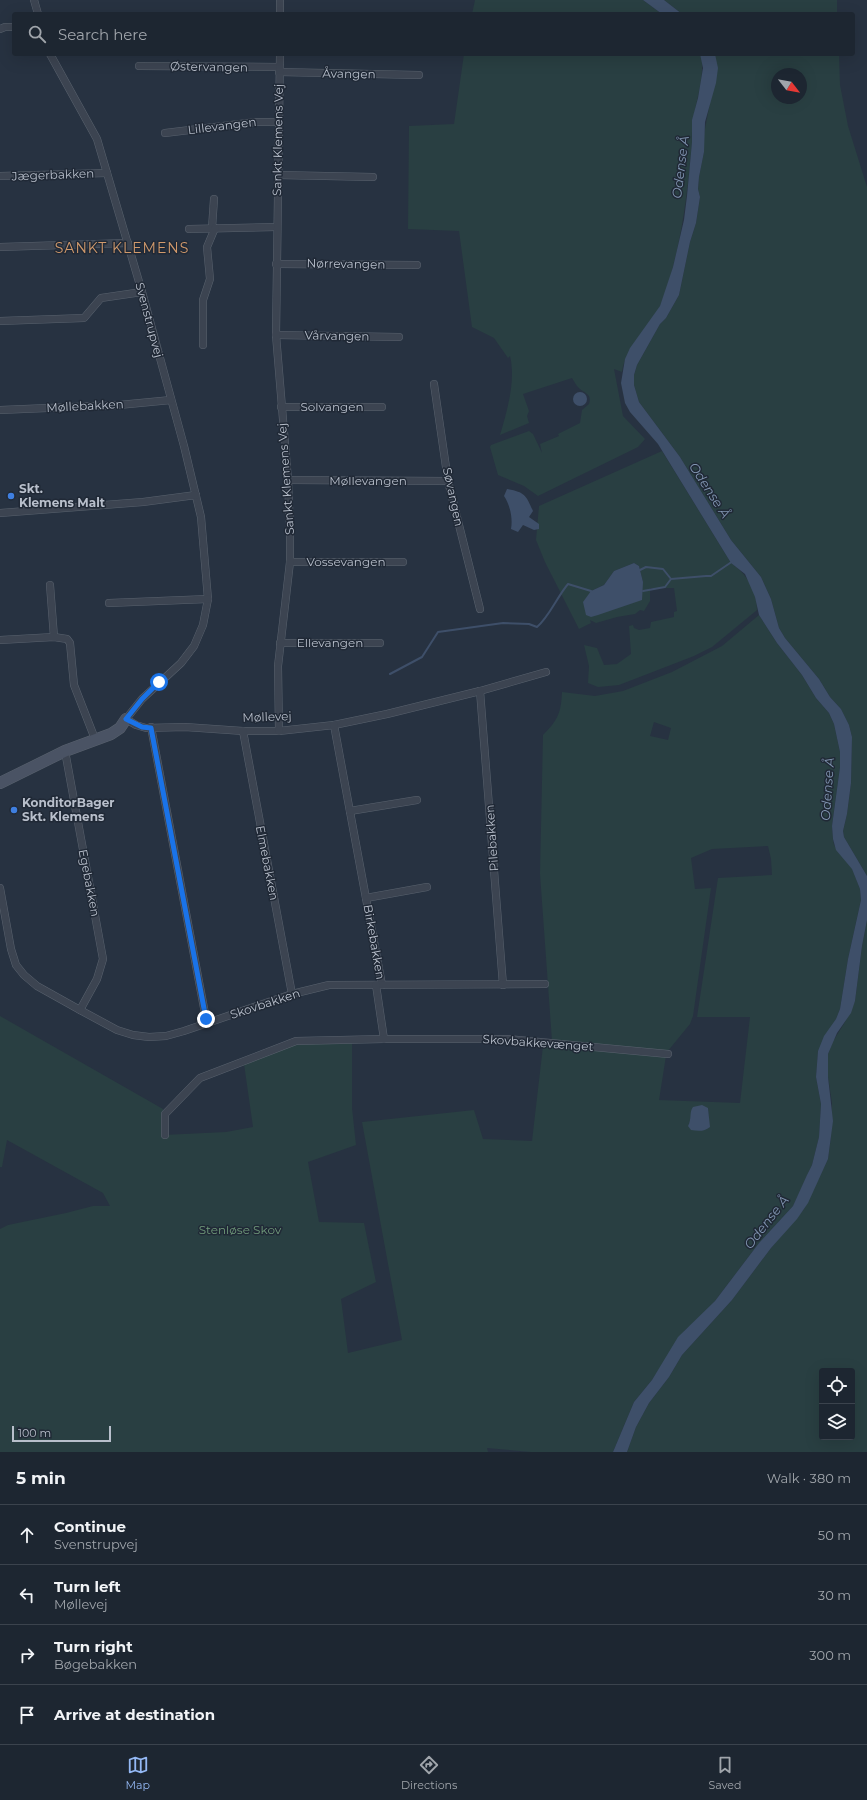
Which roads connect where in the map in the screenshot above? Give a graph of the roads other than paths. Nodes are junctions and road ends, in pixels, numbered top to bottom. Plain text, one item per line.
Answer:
1 (34, 0) edge
2 (280, 0) edge
3 (37, 12) edge
4 (280, 12) edge
5 (2, 26) edge
6 (12, 27) edge
7 (51, 56) edge
8 (280, 56) edge
9 (139, 66) dead end
10 (280, 70) junction
11 (419, 75) dead end
12 (278, 122) junction
13 (165, 133) dead end
14 (107, 173) junction
15 (278, 175) junction
16 (0, 176) edge
17 (373, 177) dead end
18 (214, 199) dead end
19 (277, 227) junction
20 (213, 228) junction
21 (189, 229) dead end
22 (128, 243) junction
23 (0, 247) edge
24 (276, 264) junction
25 (417, 265) dead end
26 (142, 292) junction
27 (0, 320) edge
28 (276, 335) junction
29 (399, 336) dead end
30 (203, 345) dead end
31 (434, 384) dead end
32 (171, 400) junction
33 (281, 407) junction
34 (382, 407) dead end
35 (0, 410) edge
36 (288, 480) junction
37 (448, 481) junction
38 (196, 495) junction
39 (0, 513) edge
40 (290, 562) junction
41 (403, 562) dead end
42 (50, 585) dead end
43 (208, 599) junction
44 (109, 603) dead end
45 (480, 609) dead end
46 (54, 637) junction
47 (0, 640) edge
48 (280, 642) junction
49 (380, 643) dead end
50 (546, 672) dead end
51 (480, 691) junction
52 (126, 719) junction
53 (334, 725) junction
54 (151, 728) junction
55 (243, 731) junction
56 (279, 731) junction
57 (95, 739) junction
58 (65, 751) junction
59 (0, 783) edge
60 (417, 800) dead end
61 (350, 811) junction
62 (427, 887) dead end
63 (0, 888) edge
64 (366, 898) junction
65 (545, 984) dead end
66 (379, 985) junction
67 (503, 985) junction
68 (292, 994) junction
69 (80, 1010) junction
70 (207, 1024) junction
71 (384, 1039) junction
72 (668, 1054) dead end
73 (165, 1135) dead end

1 - 3 street
2 - 4 street
5 - 6 street
7 - 14 street, Svenstrupvej
8 - 10 street, Sankt Klemens Vej
9 - 10 street, Østervangen
10 - 11 street, Åvangen
10 - 12 street, Sankt Klemens Vej
12 - 13 street, Lillevangen
12 - 15 street, Sankt Klemens Vej
14 - 16 street, Jægerbakken
14 - 22 street, Svenstrupvej
15 - 17 street
15 - 19 street, Sankt Klemens Vej
18 - 20 street
19 - 20 street
19 - 24 street, Sankt Klemens Vej
20 - 21 street
20 - 30 street
22 - 23 street
22 - 26 street, Svenstrupvej
24 - 25 street, Nørrevangen
24 - 28 street, Sankt Klemens Vej
26 - 27 street
26 - 32 street, Svenstrupvej
28 - 29 street, Vårvangen
28 - 33 street, Sankt Klemens Vej
31 - 37 street, Søvangen
32 - 35 street, Møllebakken
32 - 38 street, Svenstrupvej
33 - 34 street, Solvangen
33 - 36 street, Sankt Klemens Vej
36 - 37 street, Møllevangen
36 - 40 street, Sankt Klemens Vej
37 - 45 street, Søvangen
38 - 39 street
38 - 43 street, Svenstrupvej
40 - 41 street, Vossevangen
40 - 48 street, Sankt Klemens Vej
42 - 46 street
43 - 44 street
43 - 52 street, Svenstrupvej
46 - 47 street
46 - 57 street
48 - 49 street, Ellevangen
48 - 56 street, Sankt Klemens Vej
50 - 51 street, Møllevej
51 - 53 street, Møllevej
51 - 67 street, Pilebakken
52 - 54 street, Møllevej
52 - 57 street
53 - 56 street, Møllevej
53 - 61 street, Birkebakken
54 - 55 street, Møllevej
54 - 70 street
55 - 56 street, Møllevej
55 - 68 street, Elmebakken
57 - 58 street
58 - 59 street
58 - 69 street, Egebakken
60 - 61 street
61 - 64 street, Birkebakken
62 - 64 street, Birkebakken
63 - 69 street, Skovbakken
64 - 66 street, Birkebakken
65 - 67 street, Skovbakken
66 - 67 street, Skovbakken
66 - 68 street, Skovbakken
66 - 71 street
68 - 70 street, Skovbakken
69 - 70 street, Skovbakken
71 - 72 street, Skovbakkevænget
71 - 73 street, Skovbakkevænget

